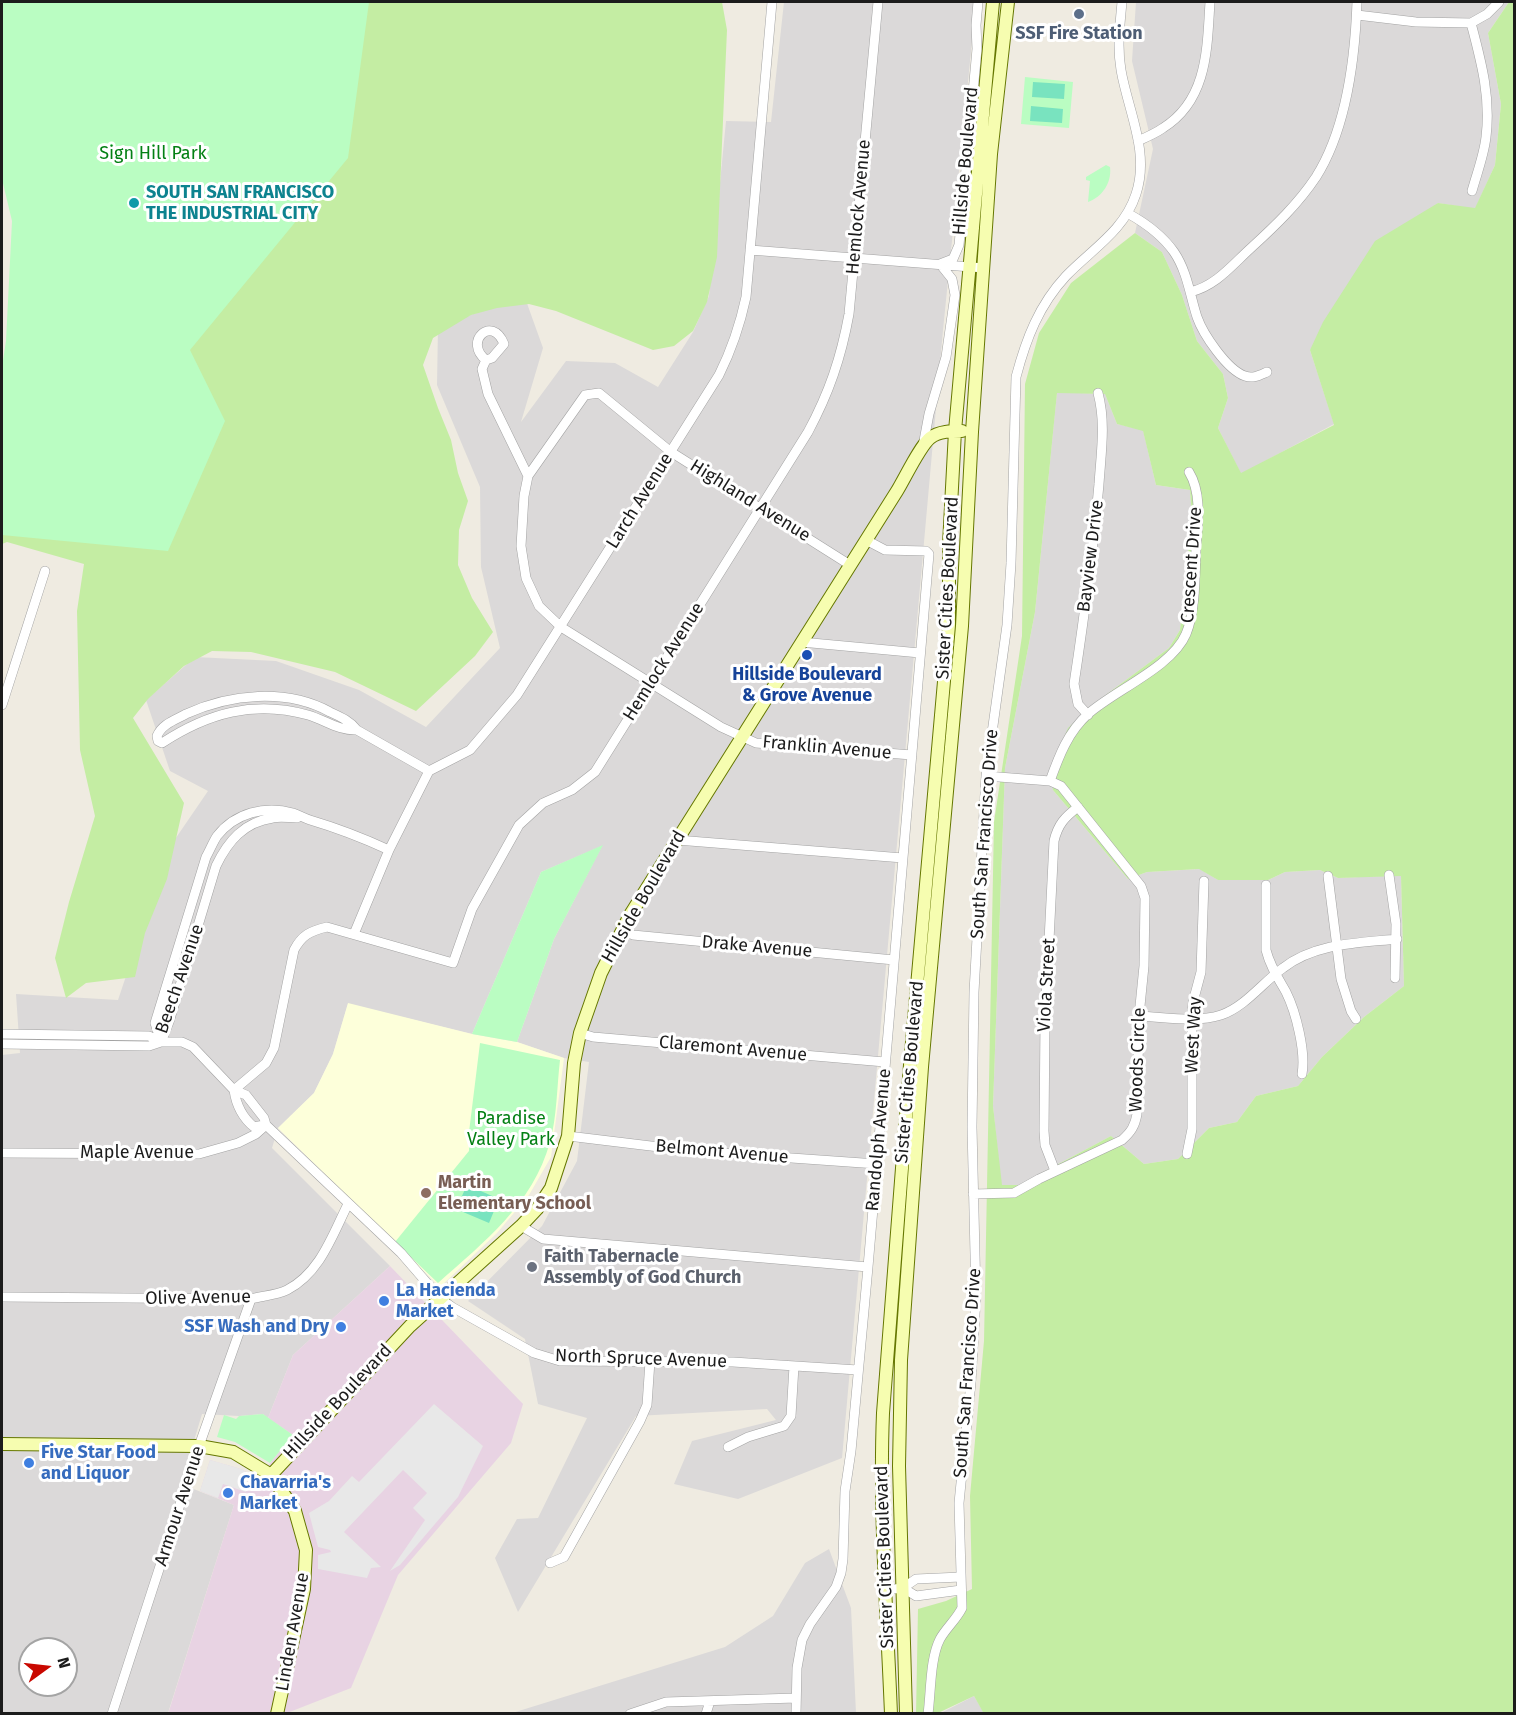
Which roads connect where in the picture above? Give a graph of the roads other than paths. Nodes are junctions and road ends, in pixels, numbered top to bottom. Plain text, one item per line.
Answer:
1 (772, 2) edge
2 (878, 2) edge
3 (978, 2) edge
4 (993, 2) edge
5 (1008, 2) edge
6 (1122, 2) edge
7 (1210, 2) edge
8 (1357, 2) edge
9 (1499, 2) edge
10 (1357, 15) junction
11 (1471, 23) junction
12 (1138, 141) junction
13 (1472, 190) dead end
14 (1129, 214) junction
15 (750, 250) junction
16 (854, 258) junction
17 (940, 264) junction
18 (969, 267) junction
19 (984, 268) junction
20 (1190, 292) junction
21 (486, 360) dead end
22 (1267, 372) dead end
23 (1098, 393) dead end
24 (956, 431) junction
25 (972, 432) junction
26 (923, 446) junction
27 (671, 452) junction
28 (1189, 472) dead end
29 (528, 476) junction
30 (760, 508) junction
31 (866, 540) junction
32 (850, 565) junction
33 (45, 571) dead end
34 (561, 627) junction
35 (801, 642) junction
36 (920, 653) junction
37 (650, 683) junction
38 (2, 705) edge
39 (205, 706) junction
40 (1088, 715) junction
41 (209, 717) junction
42 (357, 730) junction
43 (741, 738) junction
44 (912, 755) junction
45 (429, 771) junction
46 (986, 776) junction
47 (1050, 781) junction
48 (1078, 807) junction
49 (677, 840) junction
50 (389, 850) junction
51 (903, 858) junction
52 (1389, 874) dead end
53 (1328, 876) dead end
54 (1204, 881) dead end
55 (1266, 885) dead end
56 (622, 930) junction
57 (354, 934) junction
58 (1397, 939) junction
59 (1338, 945) junction
60 (894, 960) junction
61 (1275, 974) junction
62 (1395, 978) dead end
63 (1139, 1016) junction
64 (1192, 1018) junction
65 (1356, 1019) dead end
66 (2, 1034) edge
67 (580, 1034) junction
68 (160, 1042) junction
69 (2, 1044) edge
70 (885, 1062) junction
71 (1302, 1074) dead end
72 (234, 1090) junction
73 (266, 1125) junction
74 (568, 1136) junction
75 (2, 1153) edge
76 (1187, 1154) dead end
77 (877, 1164) junction
78 (1055, 1171) junction
79 (974, 1194) junction
80 (348, 1204) junction
81 (521, 1226) junction
82 (868, 1267) junction
83 (2, 1297) edge
84 (440, 1298) junction
85 (251, 1299) junction
86 (650, 1361) junction
87 (794, 1366) junction
88 (858, 1370) junction
89 (2, 1444) edge
90 (200, 1446) junction
91 (728, 1447) dead end
92 (271, 1475) junction
93 (549, 1563) dead end
94 (960, 1577) junction
95 (903, 1588) junction
96 (885, 1590) junction
97 (961, 1590) junction
98 (796, 1698) junction
99 (710, 1701) junction
100 (112, 1713) edge
101 (278, 1713) edge
102 (630, 1713) edge
103 (706, 1713) edge
104 (796, 1713) edge
105 (891, 1713) edge
106 (906, 1713) edge
107 (928, 1713) edge

1 - 15 street, Larch Avenue
2 - 16 street, Hemlock Avenue
3 - 17 street, Hillside Boulevard
4 - 18 main road, Hillside Boulevard
5 - 19 main road, Hillside Boulevard
6 - 12 street, South San Francisco Drive
7 - 12 street
8 - 10 street
9 - 11 street
10 - 11 street
10 - 20 street
11 - 13 street
12 - 14 street, South San Francisco Drive
14 - 20 street
14 - 46 street, South San Francisco Drive
15 - 16 street
15 - 27 street, Larch Avenue
16 - 17 street
16 - 30 street, Hemlock Avenue
17 - 18 street
17 - 26 street, Hillside Boulevard
18 - 19 street
18 - 24 main road, Hillside Boulevard
19 - 25 main road, Hillside Boulevard
20 - 22 street
21 - 29 street
23 - 40 street, Bayview Drive
24 - 25 main road
24 - 26 main road
24 - 96 main road, Sister Cities Boulevard
25 - 95 main road, Sister Cities Boulevard
26 - 31 main road, Hillside Boulevard
27 - 29 street, Highland Avenue
27 - 30 street, Highland Avenue
27 - 34 street, Larch Avenue
28 - 40 street, Crescent Drive
29 - 34 street, Franklin Avenue
30 - 32 street, Highland Avenue
30 - 37 street, Hemlock Avenue
31 - 32 main road, Hillside Boulevard
31 - 36 street, Randolph Avenue
32 - 35 main road, Hillside Boulevard
33 - 38 street
34 - 37 street, Franklin Avenue
34 - 45 street, Larch Avenue
35 - 36 street
35 - 43 main road, Hillside Boulevard
36 - 44 street, Randolph Avenue
37 - 43 street, Franklin Avenue
37 - 57 street, Hemlock Avenue
39 - 41 street
39 - 41 street
39 - 42 street
40 - 47 street, Crescent Drive
41 - 42 street
42 - 45 street
43 - 44 street, Franklin Avenue
43 - 49 main road, Hillside Boulevard
44 - 51 street, Randolph Avenue
45 - 50 street
46 - 47 street
46 - 79 street, South San Francisco Drive
47 - 48 street
48 - 63 street, Woods Circle
48 - 78 street, Viola Street
49 - 51 street
49 - 56 main road, Hillside Boulevard
50 - 57 street
50 - 68 street, Beech Avenue
51 - 60 street, Randolph Avenue
52 - 58 street
53 - 59 street
54 - 64 street, West Way
55 - 61 street
56 - 60 street, Drake Avenue
56 - 67 main road, Hillside Boulevard
57 - 72 street, Hemlock Avenue
58 - 59 street
58 - 62 street
59 - 61 street
59 - 65 street
60 - 70 street, Randolph Avenue
61 - 64 street
61 - 71 street
63 - 64 street
63 - 78 street, Woods Circle
64 - 76 street, West Way
66 - 68 street
67 - 70 street, Claremont Avenue
67 - 74 main road, Hillside Boulevard
68 - 69 street
68 - 72 street
70 - 77 street, Randolph Avenue
72 - 73 street
72 - 73 street
73 - 75 street, Maple Avenue
73 - 80 street, North Spruce Avenue
74 - 77 street, Belmont Avenue
74 - 81 main road, Hillside Boulevard
77 - 82 street, Randolph Avenue
78 - 79 street, Woods Circle
79 - 94 street, South San Francisco Drive
80 - 84 street, North Spruce Avenue
80 - 85 street, Olive Avenue
81 - 82 street
81 - 84 main road, Hillside Boulevard
82 - 88 street, Randolph Avenue
83 - 85 street, Olive Avenue
84 - 86 street, North Spruce Avenue
84 - 92 main road, Hillside Boulevard
85 - 90 street, Armour Avenue
86 - 87 street, North Spruce Avenue
86 - 93 street
87 - 88 street, North Spruce Avenue
87 - 91 street
88 - 98 street, Randolph Avenue
89 - 90 main road, Linden Avenue
90 - 92 main road, Linden Avenue
90 - 100 street, Armour Avenue
92 - 101 main road, Linden Avenue
94 - 95 street
94 - 97 street, South San Francisco Drive
95 - 96 street
95 - 97 street
95 - 106 main road, Sister Cities Boulevard
96 - 105 main road, Sister Cities Boulevard
97 - 107 street, South San Francisco Drive
98 - 99 street
98 - 104 street, Randolph Avenue
99 - 102 street
99 - 103 street

